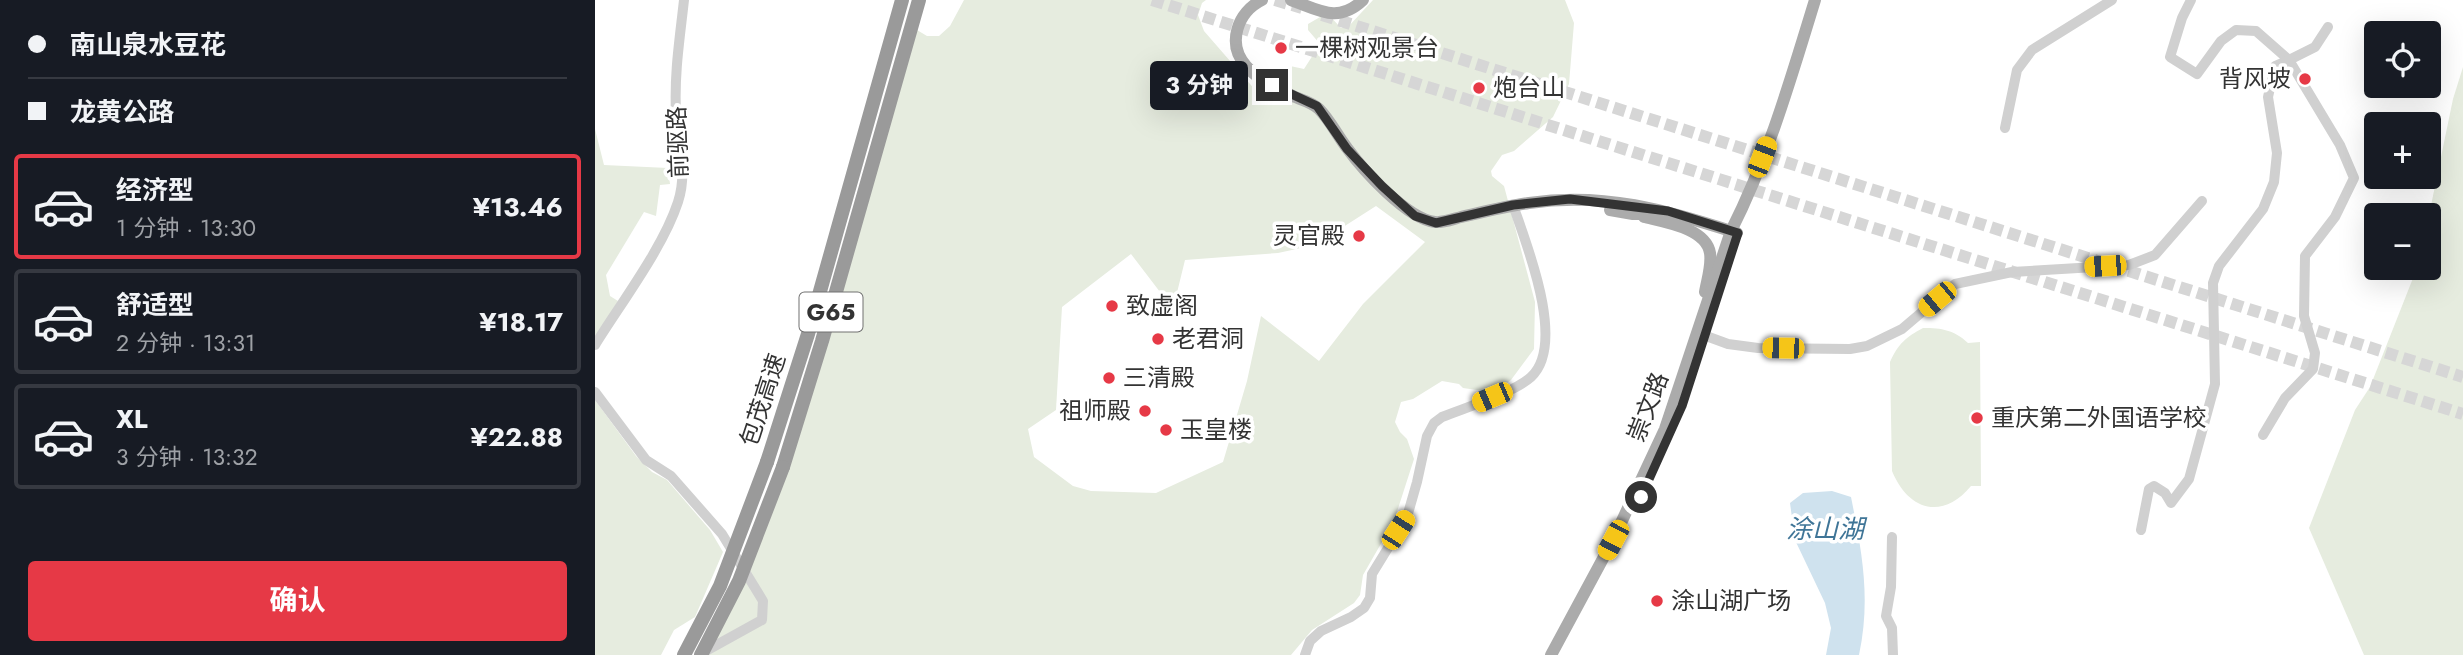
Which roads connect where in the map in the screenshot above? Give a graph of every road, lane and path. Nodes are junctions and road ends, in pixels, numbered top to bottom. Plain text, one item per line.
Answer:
1 (684, 0) edge
2 (902, 0) edge
3 (919, 0) edge
4 (1262, 0) edge
5 (1291, 0) tunnel mouth
6 (1363, 0) edge
7 (1815, 0) edge
8 (2112, 0) edge
9 (2191, 0) edge
10 (2328, 27) dead end
11 (2289, 60) junction
12 (2005, 128) dead end
13 (2202, 201) dead end
14 (1513, 205) junction
15 (1631, 209) junction
16 (1734, 234) junction
17 (1701, 335) junction
18 (595, 345) edge
19 (595, 392) edge
20 (2263, 435) dead end
21 (2141, 530) dead end
22 (1892, 537) dead end
23 (684, 655) edge
24 (700, 655) edge
25 (1305, 655) edge
26 (1551, 655) edge
27 (1560, 655) edge
28 (1893, 655) edge

1 - 18 street, 前驱路
2 - 23 highway, 包茂高速 / G65, bridge
3 - 24 highway, 包茂高速 / G65, bridge
4 - 14 main road
5 - 6 main road
7 - 16 main road, 崇文路
8 - 12 street
9 - 11 street
10 - 11 street
11 - 20 street
11 - 21 street
13 - 17 street
14 - 15 main road
14 - 25 street
15 - 16 main road
15 - 17 main road
16 - 17 main road, 崇文路
17 - 26 main road, 崇文路
17 - 27 main road, 崇文路
19 - 24 street
22 - 28 street

